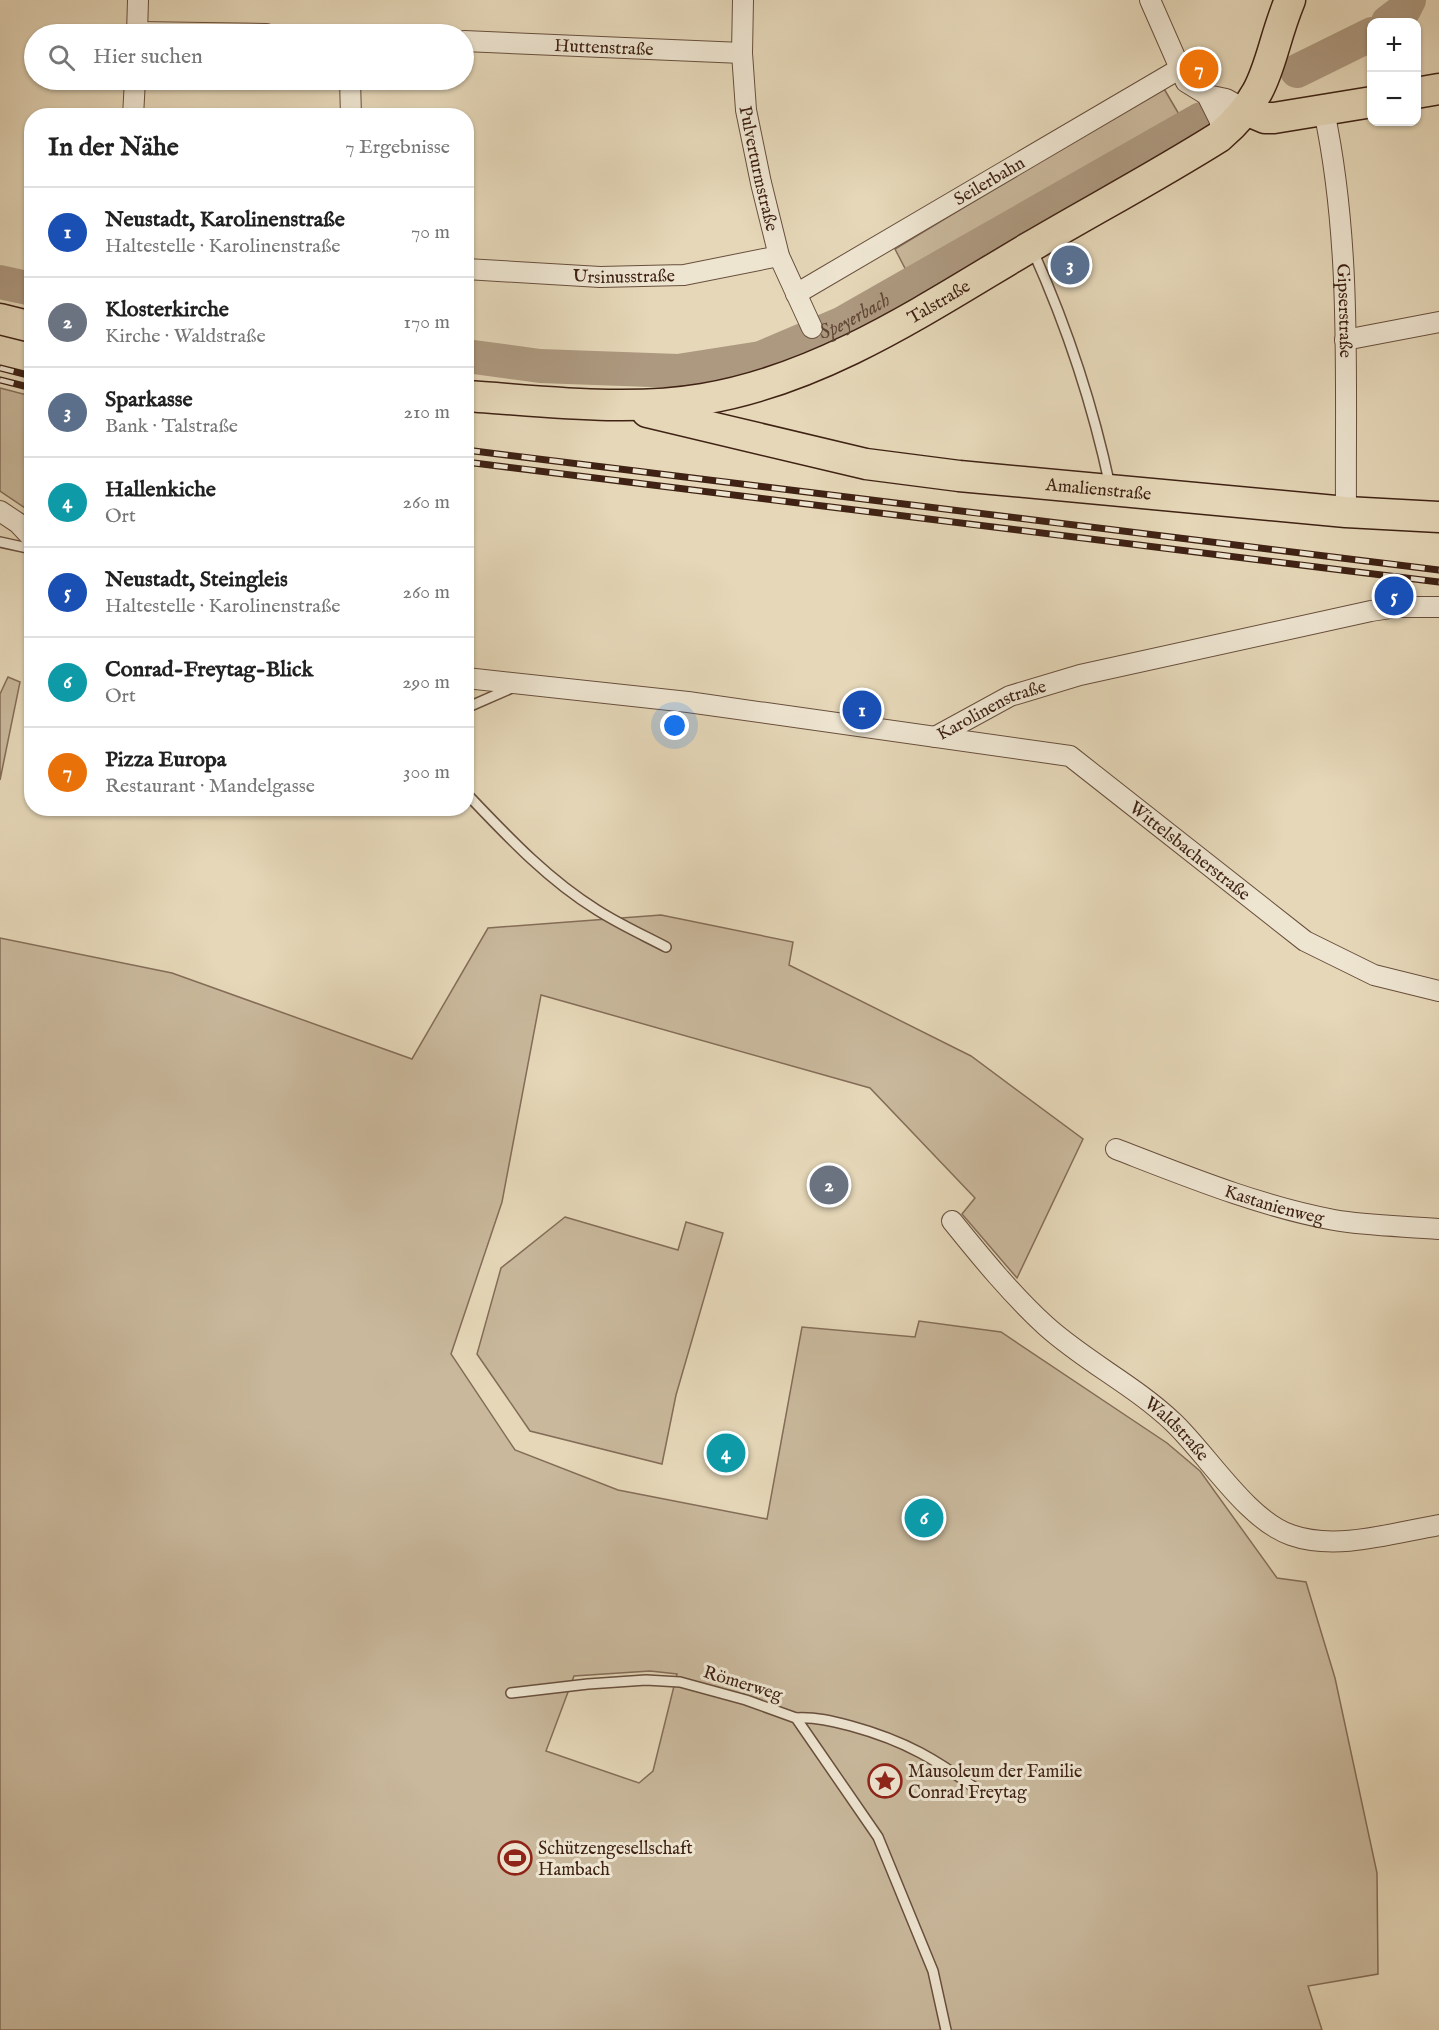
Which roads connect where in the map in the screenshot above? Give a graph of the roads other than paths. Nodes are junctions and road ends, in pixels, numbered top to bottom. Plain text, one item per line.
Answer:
1 (138, 0) edge
2 (743, 0) edge
3 (1150, 0) edge
4 (1290, 0) edge
5 (137, 24) edge
6 (474, 41) edge
7 (742, 53) junction
8 (1181, 68) junction
9 (1265, 79) junction
10 (1439, 89) edge
11 (134, 90) edge
12 (350, 90) edge
13 (1421, 92) edge
14 (1207, 95) junction
15 (1367, 103) edge
16 (133, 108) edge
17 (351, 108) edge
18 (1246, 110) junction
19 (1324, 111) junction
20 (1220, 136) junction
21 (1031, 247) junction
22 (779, 256) junction
23 (474, 269) edge
24 (796, 294) junction
25 (0, 320) edge
26 (1439, 322) edge
27 (24, 325) edge
28 (812, 328) dead end
29 (1345, 340) junction
30 (737, 392) junction
31 (474, 396) edge
32 (616, 404) junction
33 (760, 441) junction
34 (1111, 490) junction
35 (0, 511) edge
36 (1346, 512) junction
37 (1439, 518) edge
38 (24, 529) edge
39 (0, 542) edge
40 (24, 547) edge
41 (1439, 607) edge
42 (474, 679) edge
43 (519, 685) junction
44 (474, 705) edge
45 (935, 737) junction
46 (474, 801) edge
47 (666, 947) dead end
48 (1439, 991) edge
49 (1116, 1149) dead end
50 (952, 1221) dead end
51 (1439, 1229) edge
52 (1439, 1525) edge
53 (510, 1693) dead end
54 (796, 1718) junction
55 (982, 1793) dead end
56 (946, 2030) edge

1 - 5 street
2 - 7 street, Pulverturmstraße
3 - 8 street
4 - 9 main road, Talstraße
6 - 7 street, Huttenstraße
7 - 22 street, Pulverturmstraße
8 - 14 street
8 - 24 street, Seilerbahn
9 - 18 main road, Talstraße
9 - 19 main road
10 - 13 main road
11 - 16 street
12 - 17 street
14 - 18 street
14 - 20 street
15 - 19 main road
18 - 19 main road
18 - 20 main road, Talstraße
19 - 29 street, Gipserstraße
20 - 21 main road, Talstraße
21 - 30 main road, Talstraße
21 - 34 lane
22 - 23 street, Ursinusstraße
22 - 24 street, Pulverturmstraße
24 - 28 street, Pulverturmstraße
25 - 27 main road
26 - 29 street
29 - 36 street, Gipserstraße
30 - 32 main road, Talstraße
30 - 33 main road
31 - 32 main road, Talstraße
32 - 33 main road, Amalienstraße
33 - 34 main road, Amalienstraße
34 - 36 main road, Amalienstraße
35 - 38 street
36 - 37 main road, Amalienstraße
39 - 40 lane
41 - 45 street, Karolinenstraße
42 - 43 street, Karolinenstraße
43 - 44 lane
43 - 45 street, Karolinenstraße
45 - 48 street, Wittelsbacherstraße
46 - 47 lane
49 - 51 street, Kastanienweg
50 - 52 street, Waldstraße
53 - 54 lane, Römerweg
54 - 55 lane
54 - 56 lane, Römerweg

